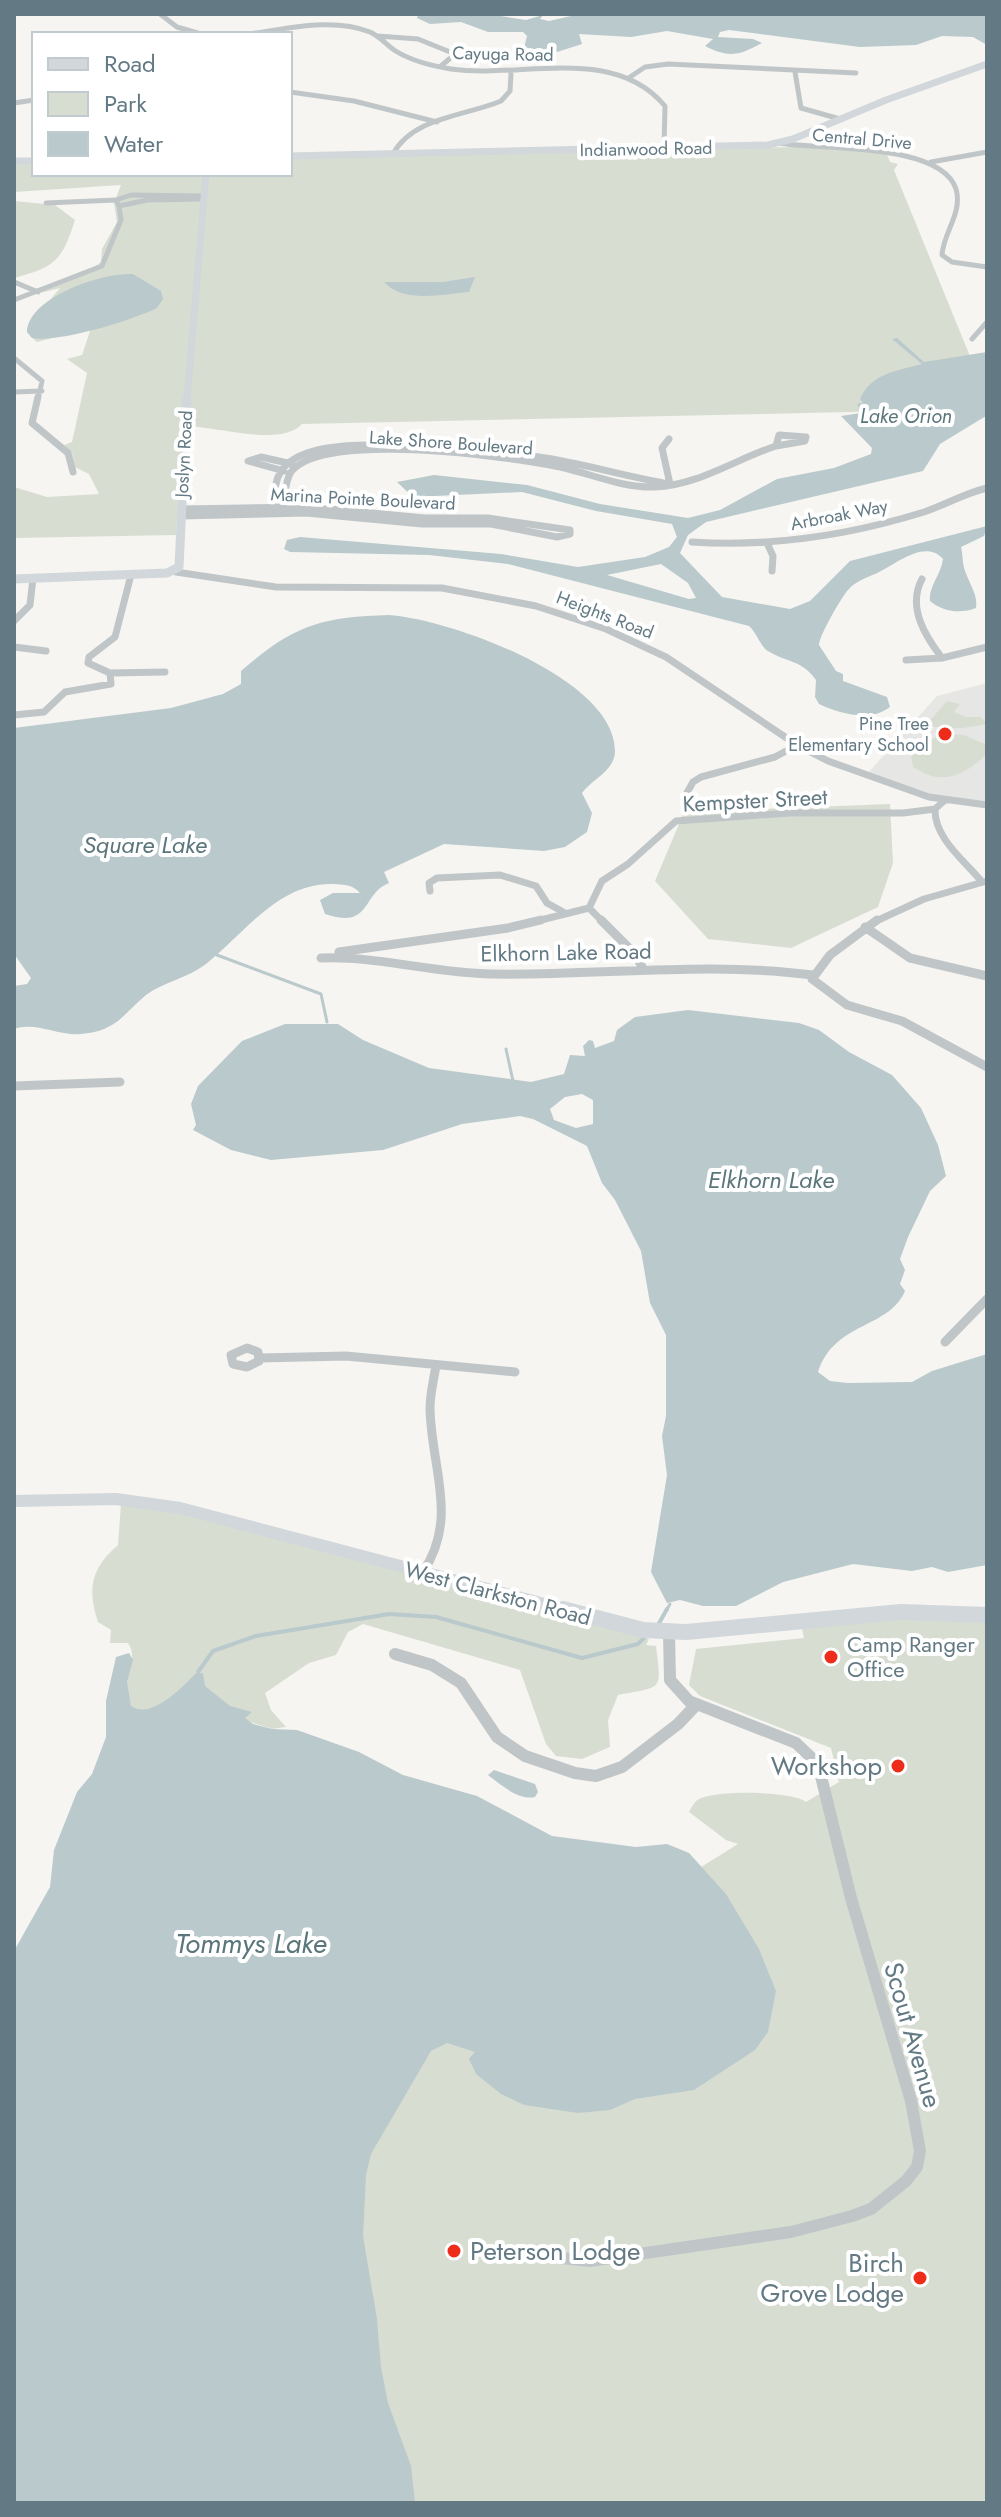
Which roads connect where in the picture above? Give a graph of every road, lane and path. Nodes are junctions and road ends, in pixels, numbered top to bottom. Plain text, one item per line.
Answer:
1 (160, 14) edge
2 (194, 32) edge
3 (266, 32) edge
4 (378, 36) junction
5 (987, 64) edge
6 (441, 66) junction
7 (513, 72) junction
8 (795, 72) junction
9 (856, 73) dead end
10 (630, 77) junction
11 (292, 92) edge
12 (14, 94) edge
13 (32, 100) edge
14 (26, 101) junction
15 (14, 103) edge
16 (840, 119) junction
17 (437, 122) junction
18 (778, 143) junction
19 (664, 148) junction
20 (987, 152) edge
21 (393, 154) junction
22 (292, 156) edge
23 (931, 162) junction
24 (206, 176) edge
25 (204, 197) junction
26 (46, 203) dead end
27 (118, 203) junction
28 (987, 267) edge
29 (14, 282) edge
30 (38, 292) junction
31 (14, 300) edge
32 (987, 322) edge
33 (972, 339) dead end
34 (14, 358) edge
35 (42, 391) junction
36 (14, 392) edge
37 (669, 439) dead end
38 (776, 446) dead end
39 (289, 463) junction
40 (299, 465) junction
41 (280, 470) junction
42 (73, 472) dead end
43 (291, 472) junction
44 (670, 484) junction
45 (987, 488) edge
46 (280, 509) junction
47 (181, 512) junction
48 (540, 529) dead end
49 (692, 542) dead end
50 (767, 543) junction
51 (772, 571) dead end
52 (176, 572) junction
53 (131, 575) junction
54 (33, 578) junction
55 (14, 579) edge
56 (922, 579) dead end
57 (14, 621) edge
58 (14, 647) edge
59 (987, 647) edge
60 (46, 651) dead end
61 (942, 658) junction
62 (906, 660) dead end
63 (165, 672) dead end
64 (110, 673) junction
65 (14, 715) edge
66 (797, 745) junction
67 (684, 798) dead end
68 (944, 801) junction
69 (987, 805) edge
70 (935, 809) junction
71 (984, 881) edge
72 (430, 891) dead end
73 (589, 908) junction
74 (565, 913) junction
75 (865, 927) junction
76 (643, 969) junction
77 (813, 975) junction
78 (987, 976) edge
79 (987, 1067) edge
80 (120, 1082) dead end
81 (14, 1086) edge
82 (987, 1299) edge
83 (945, 1342) dead end
84 (260, 1358) dead end
85 (436, 1365) junction
86 (515, 1372) dead end
87 (14, 1501) edge
88 (423, 1572) junction
89 (987, 1615) edge
90 (669, 1633) junction
91 (395, 1654) dead end
92 (696, 1705) junction
93 (561, 2258) dead end

1 - 2 street
3 - 4 street, Cayuga Road
4 - 6 street, Cayuga Road
4 - 6 street
5 - 16 street, Indianwood Road
6 - 7 street, Cayuga Road
7 - 10 street, Cayuga Road
7 - 17 street
8 - 9 street
8 - 10 street
8 - 16 street
10 - 19 street
11 - 17 street
12 - 14 street
13 - 14 street
14 - 15 street
16 - 18 street, Indianwood Road
17 - 21 street
18 - 19 street, Indianwood Road
18 - 23 street, Central Drive
19 - 21 street, Indianwood Road
20 - 23 street
21 - 22 street, Indianwood Road
23 - 28 street, Central Drive
24 - 25 street, Joslyn Road
25 - 27 street
25 - 47 street, Joslyn Road
26 - 27 street
27 - 30 street
29 - 30 street
30 - 31 street
32 - 33 street
34 - 35 street
35 - 36 street
35 - 42 street
37 - 44 street
38 - 44 street, Lake Shore Boulevard
39 - 40 street
39 - 41 street, Lake Shore Boulevard
39 - 41 street
39 - 44 street, Lake Shore Boulevard
40 - 43 street, Lake Shore Boulevard
40 - 44 street, Lake Shore Boulevard
41 - 43 street
41 - 46 street
43 - 46 street
45 - 50 street, Arbroak Way
46 - 47 street, Marina Pointe Boulevard
46 - 48 street, Marina Pointe Boulevard
47 - 52 street, Joslyn Road
49 - 50 street, Arbroak Way
50 - 51 street
52 - 53 street
52 - 66 street, Heights Road
53 - 54 street
53 - 64 street
54 - 55 street
54 - 57 street
56 - 61 street
58 - 60 street
59 - 61 street
61 - 62 street
63 - 64 street
64 - 65 street
66 - 67 street
66 - 68 street, Heights Road
68 - 69 street, Heights Road
68 - 70 street
70 - 71 street
70 - 73 street, Kempster Street
71 - 75 street
72 - 74 street
73 - 74 street
73 - 76 street
74 - 76 street, Elkhorn Lake Road
75 - 77 street
75 - 78 street
76 - 77 street, Elkhorn Lake Road
77 - 79 street
80 - 81 street
82 - 83 street
84 - 85 street
85 - 86 street
85 - 88 street
87 - 88 street, West Clarkston Road
88 - 90 street, West Clarkston Road
89 - 90 street, West Clarkston Road
90 - 92 street, Scout Avenue
91 - 92 street
92 - 93 street, Scout Avenue

